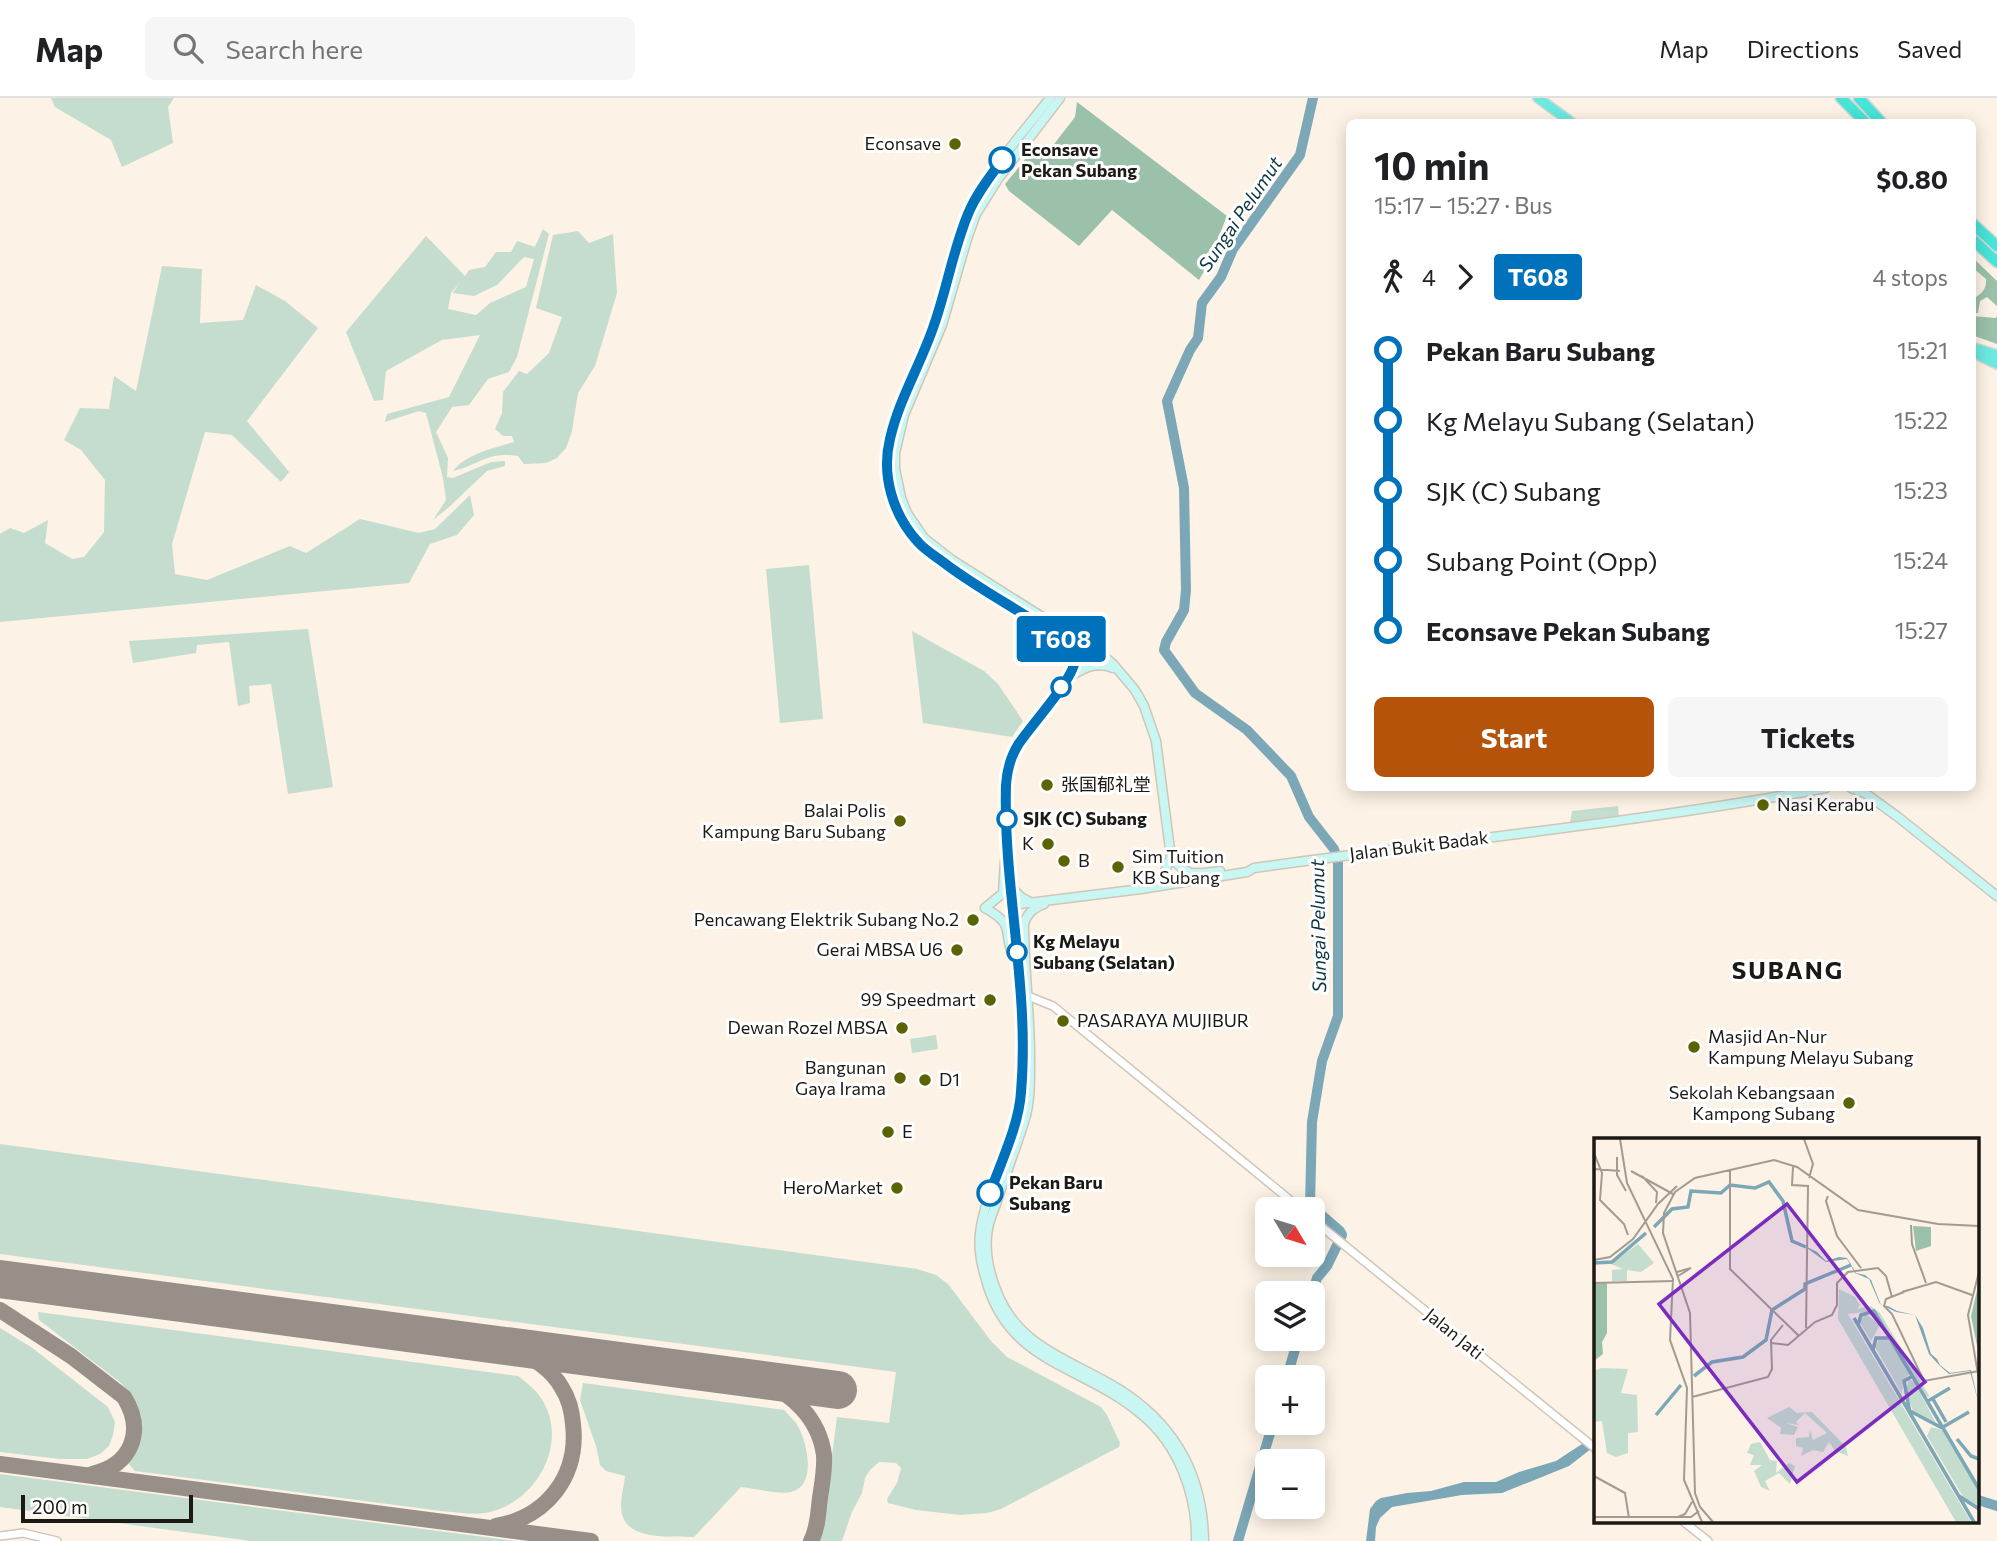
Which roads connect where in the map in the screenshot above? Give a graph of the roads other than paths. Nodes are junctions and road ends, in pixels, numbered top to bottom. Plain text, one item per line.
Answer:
1 (1050, 98) edge
2 (1060, 98) edge
3 (1538, 98) edge
4 (1842, 98) edge
5 (1859, 98) edge
6 (1567, 119) edge
7 (1863, 119) edge
8 (1878, 119) edge
9 (1976, 227) edge
10 (1976, 243) edge
11 (1997, 246) edge
12 (1997, 262) edge
13 (1976, 352) edge
14 (1976, 353) edge
15 (1997, 355) edge
16 (1997, 365) edge
17 (1117, 669) junction
18 (1068, 679) junction
19 (1810, 791) edge
20 (1859, 791) edge
21 (1009, 854) junction
22 (1171, 857) junction
23 (1255, 868) junction
24 (1010, 886) junction
25 (1141, 889) junction
26 (1997, 896) edge
27 (1056, 899) junction
28 (1032, 903) junction
29 (1012, 905) junction
30 (1018, 965) junction
31 (1028, 996) junction
32 (1046, 1003) junction
33 (1029, 1009) junction
34 (1286, 1197) edge
35 (1325, 1230) edge
36 (1594, 1447) edge
37 (1687, 1524) edge
38 (0, 1536) edge
39 (57, 1541) edge
40 (1196, 1541) edge
41 (1204, 1541) edge
42 (1708, 1541) edge

1 - 18 main road
2 - 17 main road
3 - 6 highway
4 - 7 highway
5 - 8 highway
9 - 11 highway
10 - 12 highway
13 - 15 highway
14 - 16 highway
17 - 18 main road
17 - 22 main road
18 - 21 main road
19 - 23 main road, Jalan Bukit Badak
20 - 26 main road
21 - 24 main road
21 - 30 main road
22 - 23 main road
22 - 25 main road
23 - 25 main road, Jalan Bukit Badak
24 - 28 main road
24 - 29 main road
25 - 27 main road, Jalan Bukit Badak
27 - 28 main road, Jalan Bukit Badak
27 - 31 main road
28 - 29 main road, Jalan Bukit Badak
29 - 30 main road
30 - 40 main road
31 - 32 street
31 - 33 main road
32 - 33 street
32 - 34 street
33 - 41 main road
35 - 36 street, Jalan Jati
37 - 42 street
38 - 39 street

